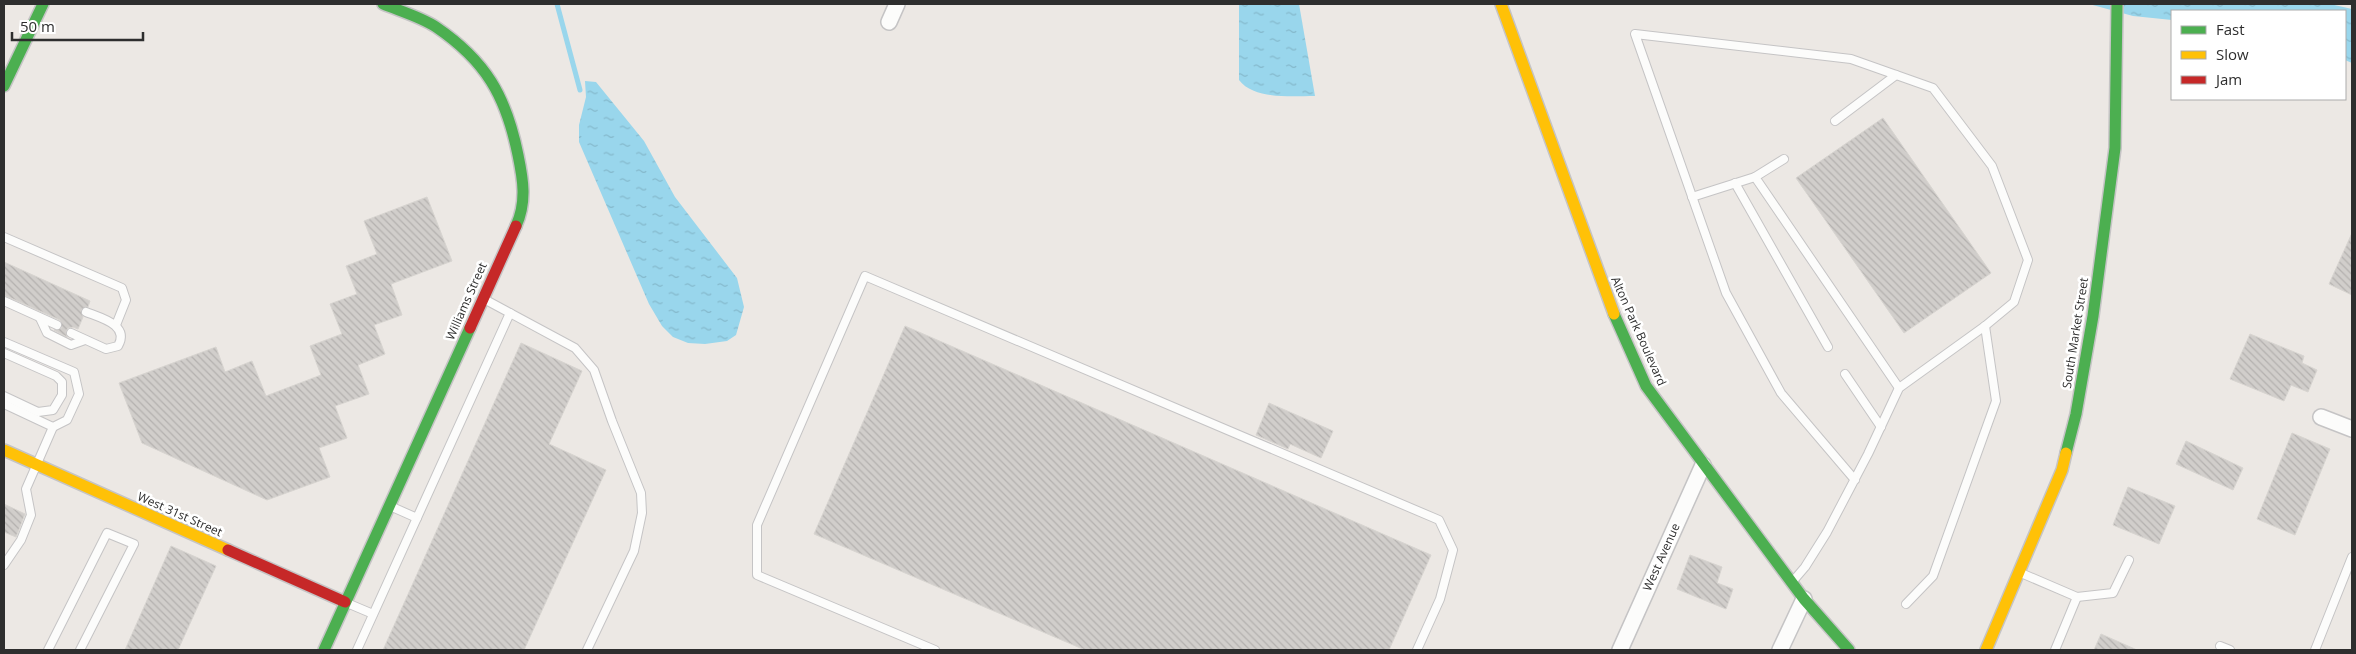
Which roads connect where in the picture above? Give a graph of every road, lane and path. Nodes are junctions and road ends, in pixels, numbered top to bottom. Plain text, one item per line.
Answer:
1 (43, 4) edge
2 (383, 4) edge
3 (897, 4) edge
4 (1501, 4) edge
5 (2117, 4) edge
6 (888, 22) dead end
7 (1896, 75) junction
8 (4, 85) edge
9 (1835, 122) dead end
10 (1784, 159) dead end
11 (1755, 177) junction
12 (1735, 183) junction
13 (1692, 198) junction
14 (4, 237) edge
15 (482, 298) junction
16 (4, 302) edge
17 (86, 312) dead end
18 (510, 313) junction
19 (40, 318) junction
20 (57, 325) dead end
21 (116, 325) junction
22 (1985, 326) junction
23 (71, 333) dead end
24 (85, 340) junction
25 (4, 342) edge
26 (1828, 347) dead end
27 (4, 353) edge
28 (1845, 374) dead end
29 (1899, 388) junction
30 (4, 396) edge
31 (4, 404) edge
32 (2321, 417) dead end
33 (53, 427) junction
34 (1881, 427) junction
35 (2352, 429) edge
36 (4, 450) edge
37 (37, 465) junction
38 (1703, 465) junction
39 (1855, 480) junction
40 (388, 505) junction
41 (417, 518) junction
42 (2352, 557) edge
43 (2129, 560) dead end
44 (4, 565) edge
45 (2019, 573) junction
46 (1791, 582) junction
47 (2077, 597) junction
48 (1804, 599) junction
49 (345, 602) junction
50 (1906, 604) dead end
51 (373, 614) junction
52 (2220, 646) dead end
53 (48, 650) edge
54 (80, 650) edge
55 (324, 650) edge
56 (357, 650) edge
57 (587, 650) edge
58 (935, 650) edge
59 (1417, 650) edge
60 (1620, 650) edge
61 (1780, 650) edge
62 (1849, 650) edge
63 (1986, 650) edge
64 (2055, 650) edge
65 (2230, 650) edge
66 (2315, 650) edge

1 - 8 street
2 - 15 street, Williams Street
3 - 6 street
4 - 38 street, Alton Park Boulevard
5 - 45 street, South Market Street
7 - 9 lane
7 - 13 lane
7 - 22 lane
10 - 11 lane
11 - 12 lane
11 - 29 lane
12 - 13 lane
12 - 26 lane
13 - 39 lane
14 - 21 lane
15 - 18 lane
15 - 40 street, Williams Street
16 - 19 lane
17 - 21 lane
18 - 41 lane
18 - 57 lane
19 - 20 lane
19 - 24 lane
21 - 24 lane
22 - 29 lane
22 - 50 lane
23 - 24 lane
25 - 33 lane
27 - 30 lane
28 - 34 lane
29 - 34 lane
31 - 33 lane
32 - 35 street
33 - 37 lane
34 - 39 lane
36 - 37 street, West 31st Street
37 - 44 lane
37 - 49 street, West 31st Street
38 - 46 street, Alton Park Boulevard
38 - 60 street, West Avenue
39 - 46 lane
40 - 41 lane
40 - 49 street, Williams Street
41 - 51 lane
42 - 66 lane
43 - 47 lane
45 - 47 lane
45 - 63 street, South Market Street
46 - 48 street, Alton Park Boulevard
47 - 64 lane
48 - 61 street
48 - 62 street, Alton Park Boulevard
49 - 51 lane
49 - 55 street, Williams Street
51 - 56 lane
52 - 65 lane
53 - 54 lane
58 - 59 lane

